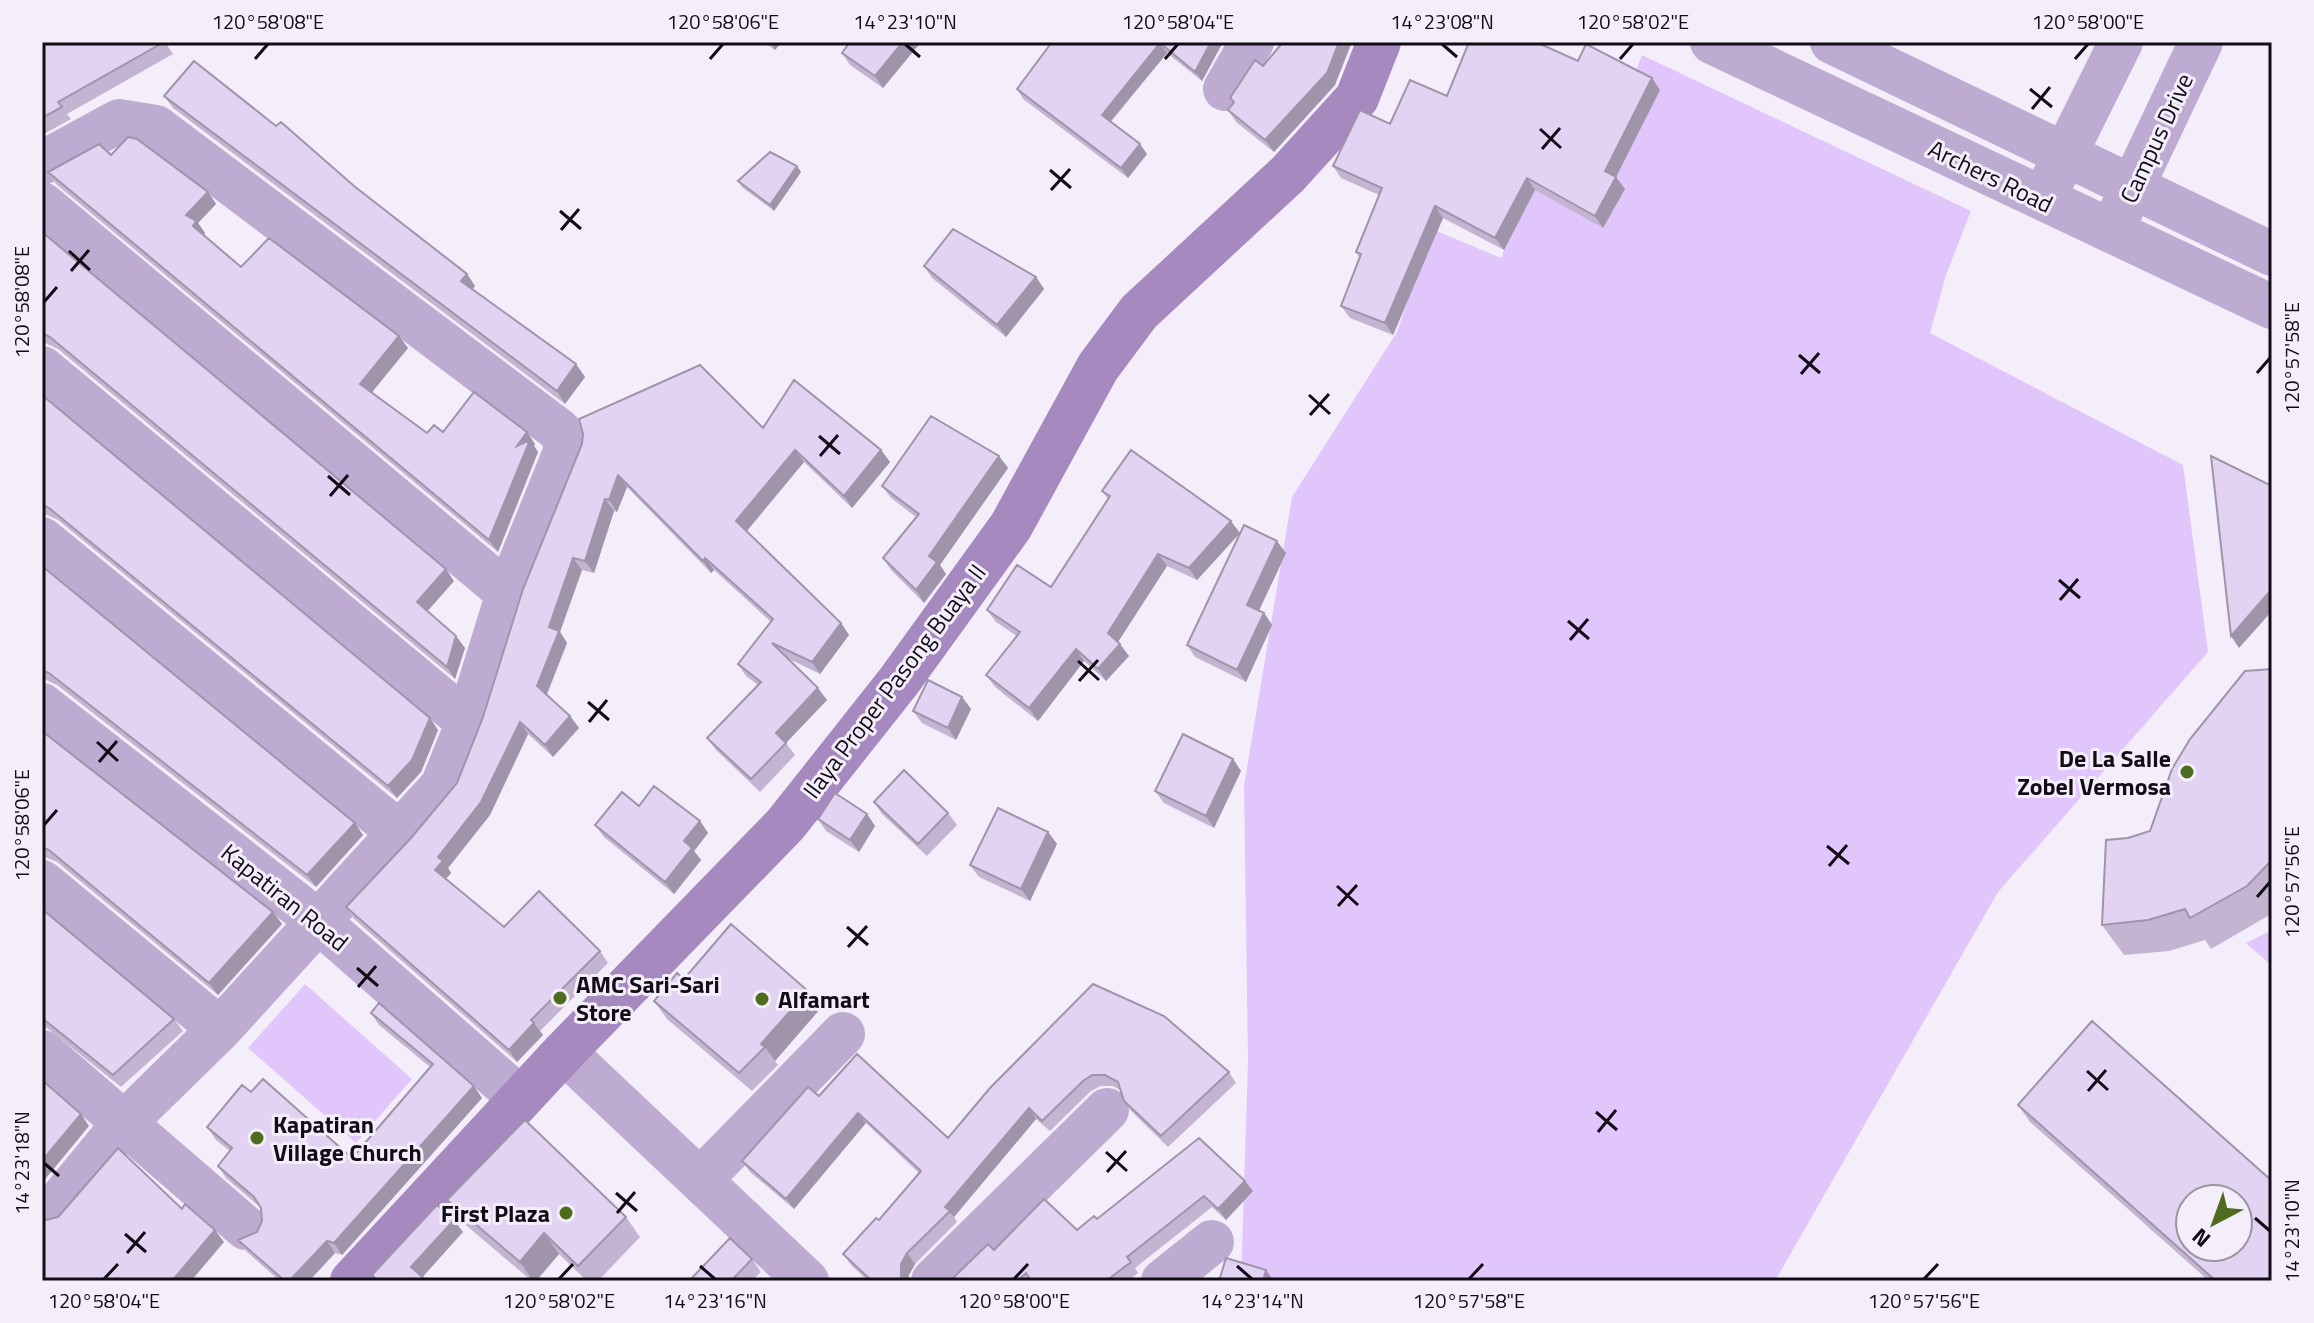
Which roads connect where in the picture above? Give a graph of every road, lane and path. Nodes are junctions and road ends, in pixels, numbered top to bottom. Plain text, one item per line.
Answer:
1 (1252, 42) edge
2 (1379, 42) edge
3 (1712, 42) edge
4 (1832, 42) edge
5 (2121, 42) edge
6 (2201, 42) edge
7 (1225, 89) dead end
8 (2065, 155) junction
9 (42, 163) edge
10 (2132, 187) junction
11 (2042, 201) junction
12 (42, 204) edge
13 (2111, 233) junction
14 (2272, 254) edge
15 (2272, 307) edge
16 (42, 368) edge
17 (42, 539) edge
18 (508, 593) junction
19 (42, 705) edge
20 (468, 722) junction
21 (401, 834) junction
22 (42, 882) edge
23 (318, 921) junction
24 (220, 1029) junction
25 (843, 1034) dead end
26 (42, 1052) edge
27 (564, 1052) junction
28 (520, 1098) junction
29 (1107, 1110) dead end
30 (125, 1122) junction
31 (700, 1180) junction
32 (42, 1208) edge
33 (246, 1228) dead end
34 (1212, 1242) dead end
35 (352, 1281) edge
36 (807, 1281) edge
37 (933, 1281) edge
38 (1163, 1281) edge

1 - 7 street
2 - 27 street, Ilaya Proper Pasong Buaya II
3 - 11 street, Archers Road
4 - 8 street
5 - 8 street
6 - 10 street, Campus Drive
8 - 10 street
8 - 11 street
9 - 18 street
10 - 13 street, Campus Drive
10 - 14 street
11 - 13 street, Archers Road
12 - 18 street
13 - 15 street, Archers Road
16 - 20 street
17 - 21 street
18 - 20 street
19 - 23 street, Kapatiran Road
20 - 21 street
21 - 23 street
22 - 24 street
23 - 24 street
23 - 28 street, Kapatiran Road
24 - 30 street
25 - 31 street
26 - 30 street
27 - 28 street, Ilaya Proper Pasong Buaya II
27 - 31 street
28 - 35 street, Ilaya Proper Pasong Buaya II
29 - 37 street
30 - 32 street
30 - 33 street
31 - 36 street
34 - 38 street

